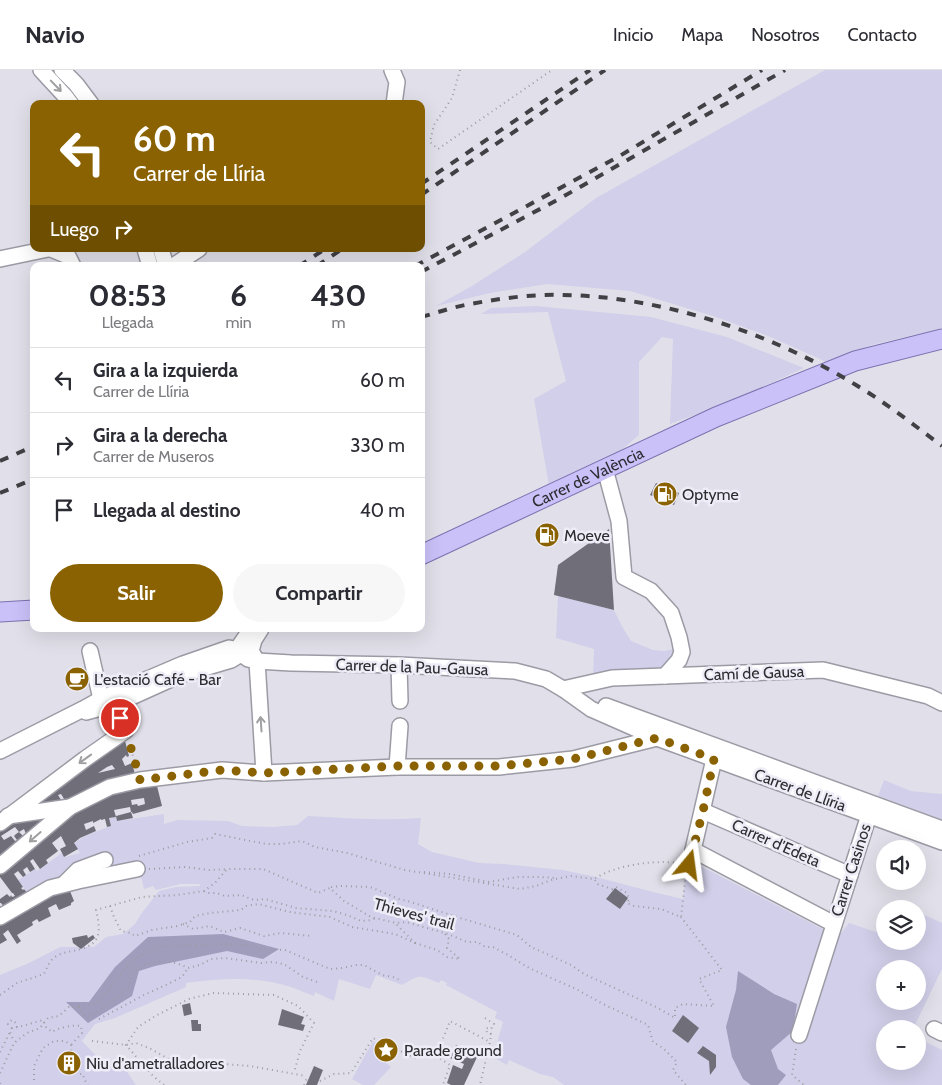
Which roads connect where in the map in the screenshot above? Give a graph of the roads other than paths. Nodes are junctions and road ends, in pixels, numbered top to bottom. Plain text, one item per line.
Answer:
1 (41, 70) edge
2 (62, 70) edge
3 (392, 70) edge
4 (68, 100) edge
5 (88, 100) edge
6 (395, 100) edge
7 (35, 252) edge
8 (58, 252) edge
9 (195, 252) edge
10 (0, 259) edge
11 (71, 262) edge
12 (179, 262) edge
13 (942, 339) edge
14 (605, 470) junction
15 (425, 553) edge
16 (30, 610) edge
17 (0, 612) edge
18 (255, 632) edge
19 (90, 652) dead end
20 (237, 653) junction
21 (257, 661) junction
22 (399, 664) junction
23 (665, 676) junction
24 (563, 689) junction
25 (101, 699) junction
26 (400, 701) dead end
27 (942, 703) edge
28 (116, 704) junction
29 (84, 709) junction
30 (590, 709) junction
31 (400, 726) dead end
32 (657, 738) junction
33 (0, 751) edge
34 (714, 759) junction
35 (397, 766) junction
36 (264, 773) junction
37 (70, 806) junction
38 (703, 811) junction
39 (869, 815) junction
40 (4, 820) edge
41 (942, 829) edge
42 (942, 842) edge
43 (105, 860) dead end
44 (136, 863) road end
45 (0, 866) edge
46 (850, 874) junction
47 (63, 885) junction
48 (0, 917) edge
49 (834, 924) junction
50 (798, 1035) road end

1 -> 4 street
2 - 5 street
3 - 6 street
7 - 10 street
8 - 11 street
9 - 12 street
13 - 14 main road, Carrer de València
14 - 15 main road, Carrer de València
14 - 23 street
16 - 17 main road
18 - 20 street
18 - 21 street
19 - 25 street
20 - 21 street
20 - 25 street
20 - 28 street
21 - 22 street, Carrer de la Pau-Gausa
36 -> 21 street
22 - 24 street, Carrer de la Pau-Gausa
22 - 26 street
23 - 24 street, Camí de Gausa
23 - 27 street, Camí de Gausa
24 - 30 street, Carrer de la Pau-Gausa
25 - 29 street
28 - 29 street
28 -> 40 street
29 - 33 street
30 - 32 street, Carrer de Llíria
30 - 41 street
31 - 35 street
32 - 34 street, Carrer de Llíria
32 - 35 street
34 - 38 street
34 - 39 street, Carrer de Llíria
35 - 36 street
36 - 37 street
37 - 40 street
37 -> 45 street
38 - 46 street, Carrer d'Edeta
38 - 49 street
39 - 42 street, Carrer de Llíria
39 - 46 street, Carrer Casinos
43 - 47 street
44 - 47 street
46 - 49 street, Carrer Casinos
47 - 48 street
49 - 50 street, Carrer Casinos

